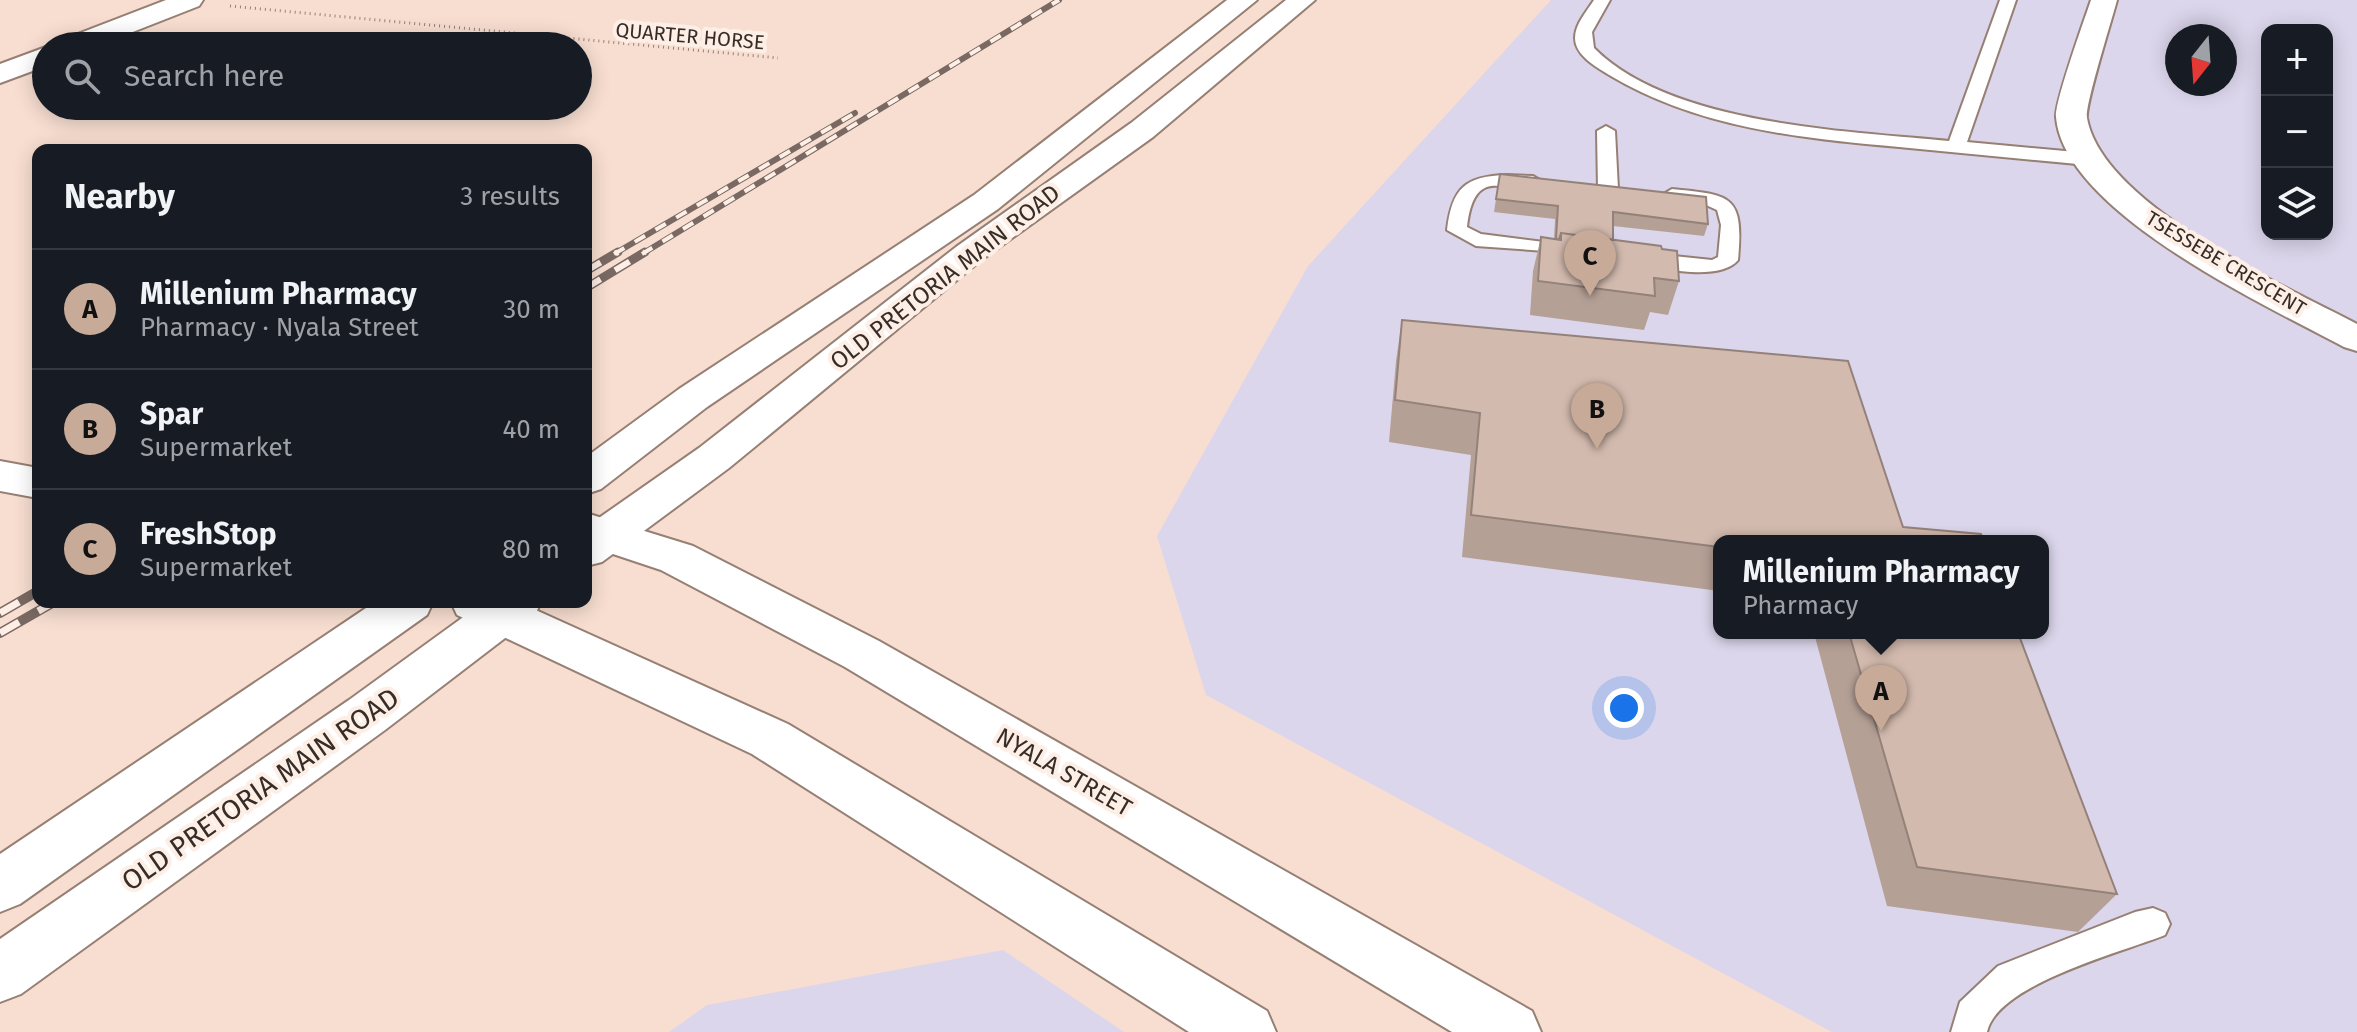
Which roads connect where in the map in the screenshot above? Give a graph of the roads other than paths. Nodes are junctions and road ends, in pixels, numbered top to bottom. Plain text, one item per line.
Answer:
1 (1244, 0) edge
2 (1302, 0) edge
3 (1602, 0) edge
4 (2008, 0) edge
5 (2104, 0) edge
6 (188, 1) edge
7 (108, 32) edge
8 (32, 61) edge
9 (0, 74) edge
10 (1606, 131) dead end
11 (1956, 146) junction
12 (2087, 159) junction
13 (1549, 183) edge
14 (1608, 189) edge
15 (1651, 193) edge
16 (1553, 248) edge
17 (1623, 256) edge
18 (2357, 339) edge
19 (592, 474) edge
20 (0, 476) edge
21 (32, 482) edge
22 (593, 537) edge
23 (401, 608) edge
24 (496, 608) edge
25 (502, 608) edge
26 (0, 886) edge
27 (2153, 924) dead end
28 (0, 974) edge
29 (1245, 1032) edge
30 (1510, 1032) edge
31 (1969, 1032) edge

1 - 19 main road, OLD PRETORIA MAIN ROAD
2 - 22 main road, OLD PRETORIA MAIN ROAD
3 - 11 lane
4 - 11 lane
5 - 12 main road, TSESSEBE CRESCENT
6 - 7 main road
8 - 9 main road
10 - 14 lane
11 - 12 lane
12 - 18 main road, TSESSEBE CRESCENT
13 - 16 lane
15 - 17 lane
20 - 21 main road
22 - 30 main road, NYALA STREET
23 - 26 main road
24 - 28 main road, OLD PRETORIA MAIN ROAD
25 - 29 main road
27 - 31 lane

